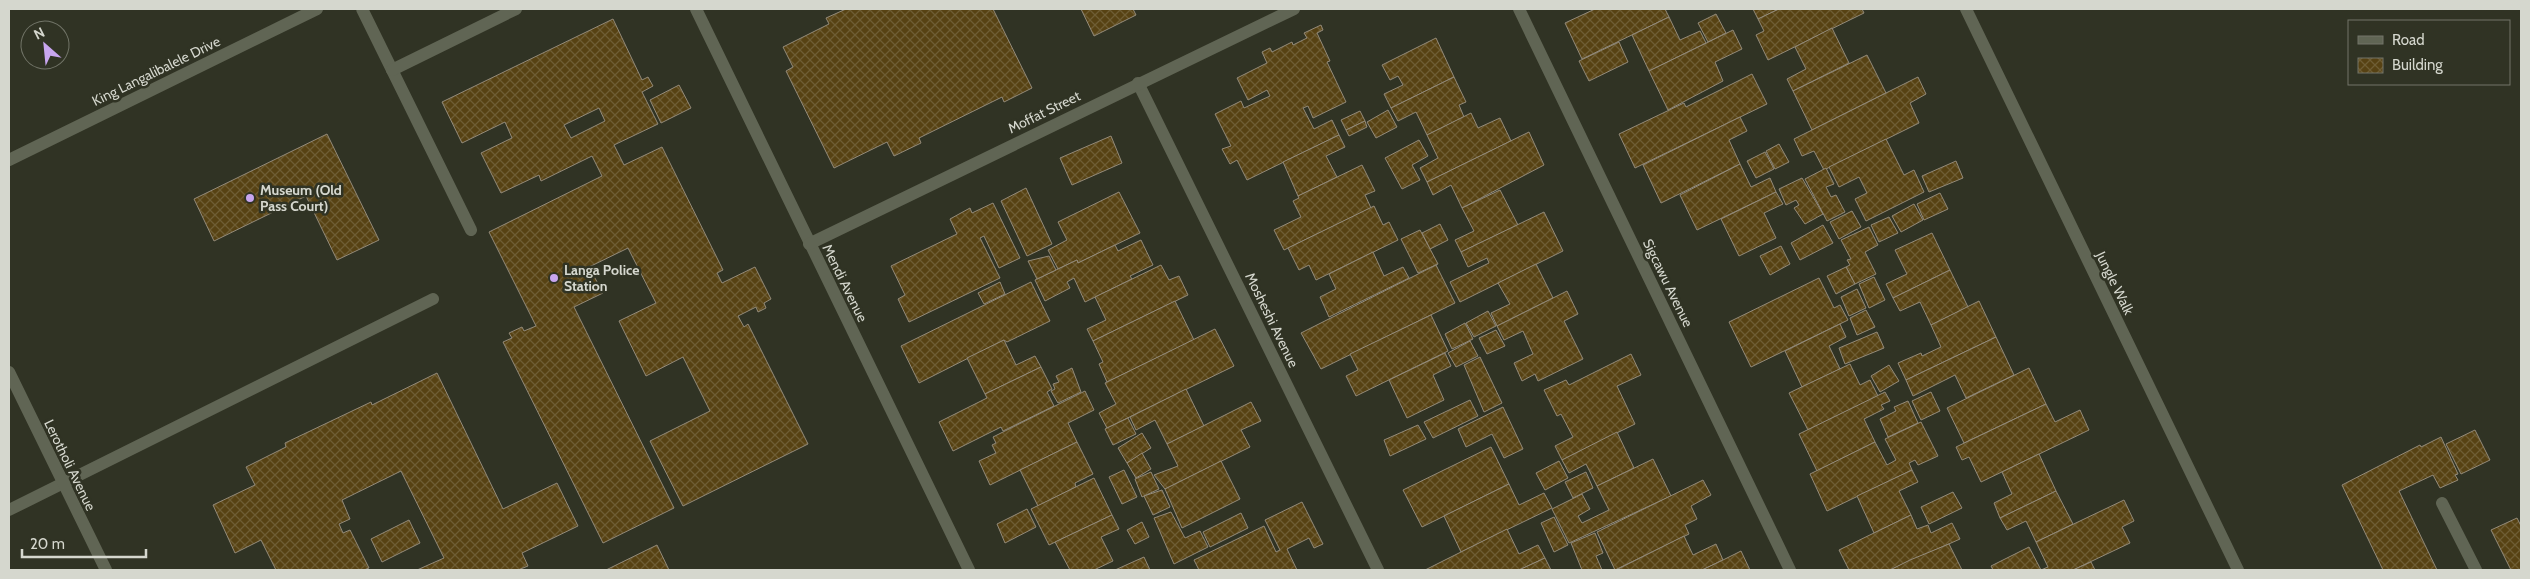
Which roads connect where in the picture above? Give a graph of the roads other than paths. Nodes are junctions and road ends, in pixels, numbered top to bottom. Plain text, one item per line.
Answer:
1 (317, 9) edge
2 (362, 9) edge
3 (516, 9) edge
4 (696, 9) edge
5 (1294, 9) edge
6 (1519, 9) edge
7 (1966, 9) edge
8 (392, 70) junction
9 (1138, 83) junction
10 (9, 160) edge
11 (471, 230) dead end
12 (809, 244) junction
13 (433, 299) dead end
14 (9, 372) edge
15 (62, 482) junction
16 (2442, 504) dead end
17 (9, 510) edge
18 (106, 570) edge
19 (969, 570) edge
20 (1378, 570) edge
21 (1790, 570) edge
22 (2238, 570) edge
23 (2476, 570) edge

1 - 10 street, King Langalibalele Drive
2 - 8 street
3 - 8 street
4 - 12 street, Mendi Avenue
5 - 9 street, Moffat Street
6 - 21 street, Sigcawu Avenue
7 - 22 street, Jungle Walk
8 - 11 street
9 - 12 street, Moffat Street
9 - 20 street, Mosheshi Avenue
12 - 19 street, Mendi Avenue
13 - 15 street
14 - 15 street, Lerotholi Avenue
15 - 17 street
15 - 18 street, Lerotholi Avenue
16 - 23 street

